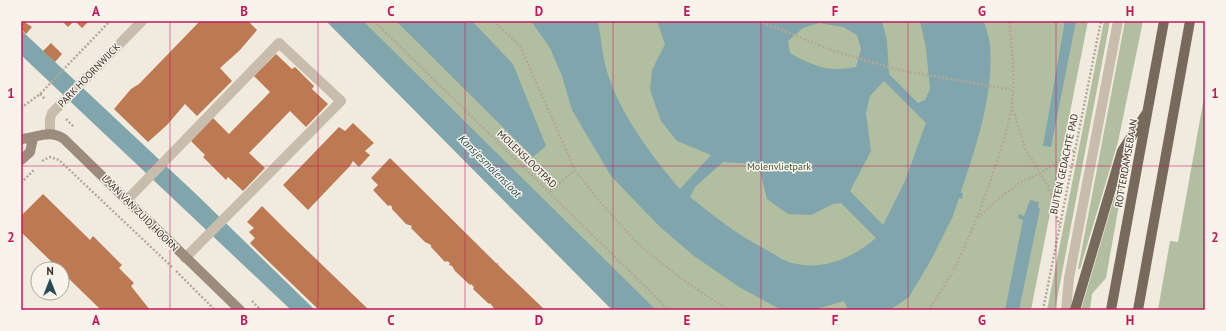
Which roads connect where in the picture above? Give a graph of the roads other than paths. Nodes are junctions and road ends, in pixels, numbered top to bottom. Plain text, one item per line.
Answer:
1 (142, 21) edge
2 (1118, 21) edge
3 (1164, 21) edge
4 (1190, 21) edge
5 (1148, 110) junction
6 (50, 134) junction
7 (33, 138) junction
8 (21, 139) edge
9 (21, 160) edge
10 (128, 200) junction
11 (185, 258) junction
12 (240, 310) edge
13 (1066, 310) edge
14 (1075, 310) edge
15 (1111, 310) edge
16 (1138, 310) edge

1 - 6 street, PARK HOORNWIJCK
2 - 13 street
3 - 5 main road, ROTTERDAMSEBAAN
4 - 16 main road
5 - 14 main road
5 - 15 main road, ROTTERDAMSEBAAN
6 - 7 street
6 - 10 street, LAAN VAN ZUID HOORN
7 - 8 street
7 - 9 street
10 - 11 street, LAAN VAN ZUID HOORN
10 - 11 street
11 - 12 street, LAAN VAN ZUID HOORN

